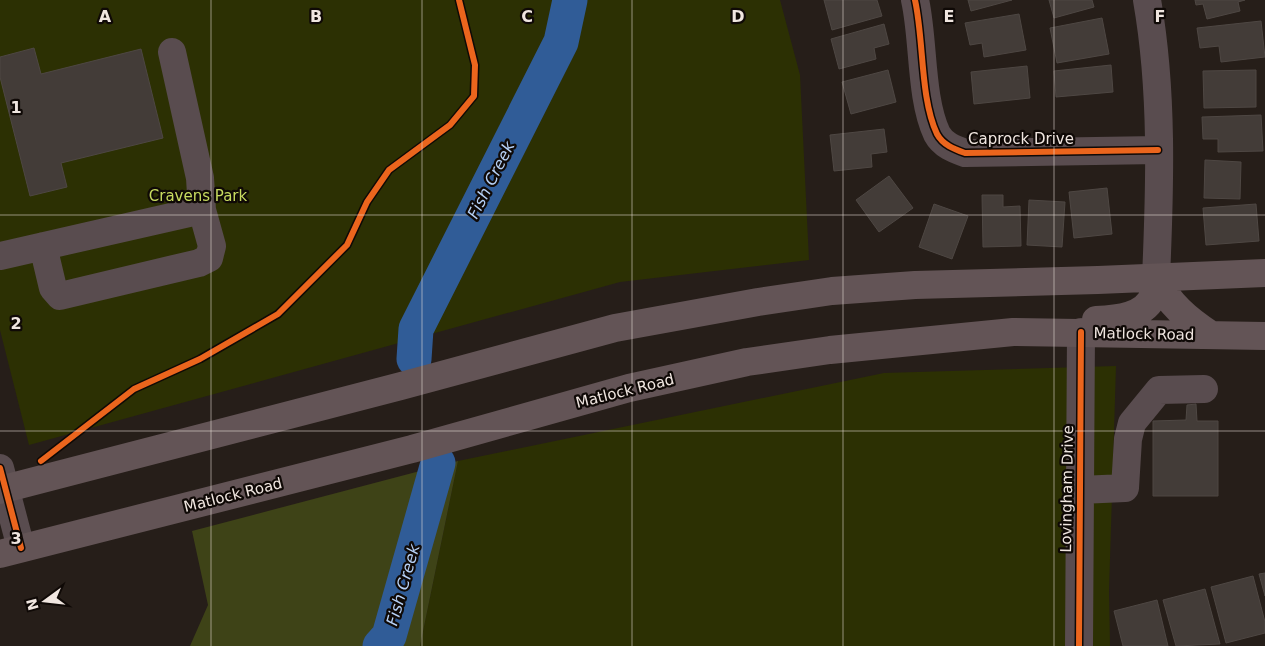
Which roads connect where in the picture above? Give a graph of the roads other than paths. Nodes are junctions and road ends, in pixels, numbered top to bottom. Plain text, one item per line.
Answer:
1 (916, 0) edge
2 (1148, 0) edge
3 (172, 52) dead end
4 (1158, 150) junction
5 (202, 210) junction
6 (43, 246) junction
7 (0, 256) edge
8 (1265, 273) edge
9 (1156, 278) junction
10 (1081, 332) junction
11 (988, 334) junction
12 (1211, 336) junction
13 (1265, 336) edge
14 (1204, 389) dead end
15 (2, 482) edge
16 (1080, 490) junction
17 (10, 551) edge
18 (1079, 646) edge

1 - 4 street, Caprock Drive
2 - 4 street
3 - 5 street
4 - 9 street
5 - 6 street
5 - 6 street
6 - 7 street
8 - 9 main road
9 - 11 main road
9 - 12 main road
9 - 15 main road
10 - 11 main road, Matlock Road
10 - 12 main road, Matlock Road
10 - 16 street, Lovingham Drive
11 - 17 main road, Matlock Road
12 - 13 main road, Matlock Road
14 - 16 street
15 - 17 street
16 - 18 street, Lovingham Drive

